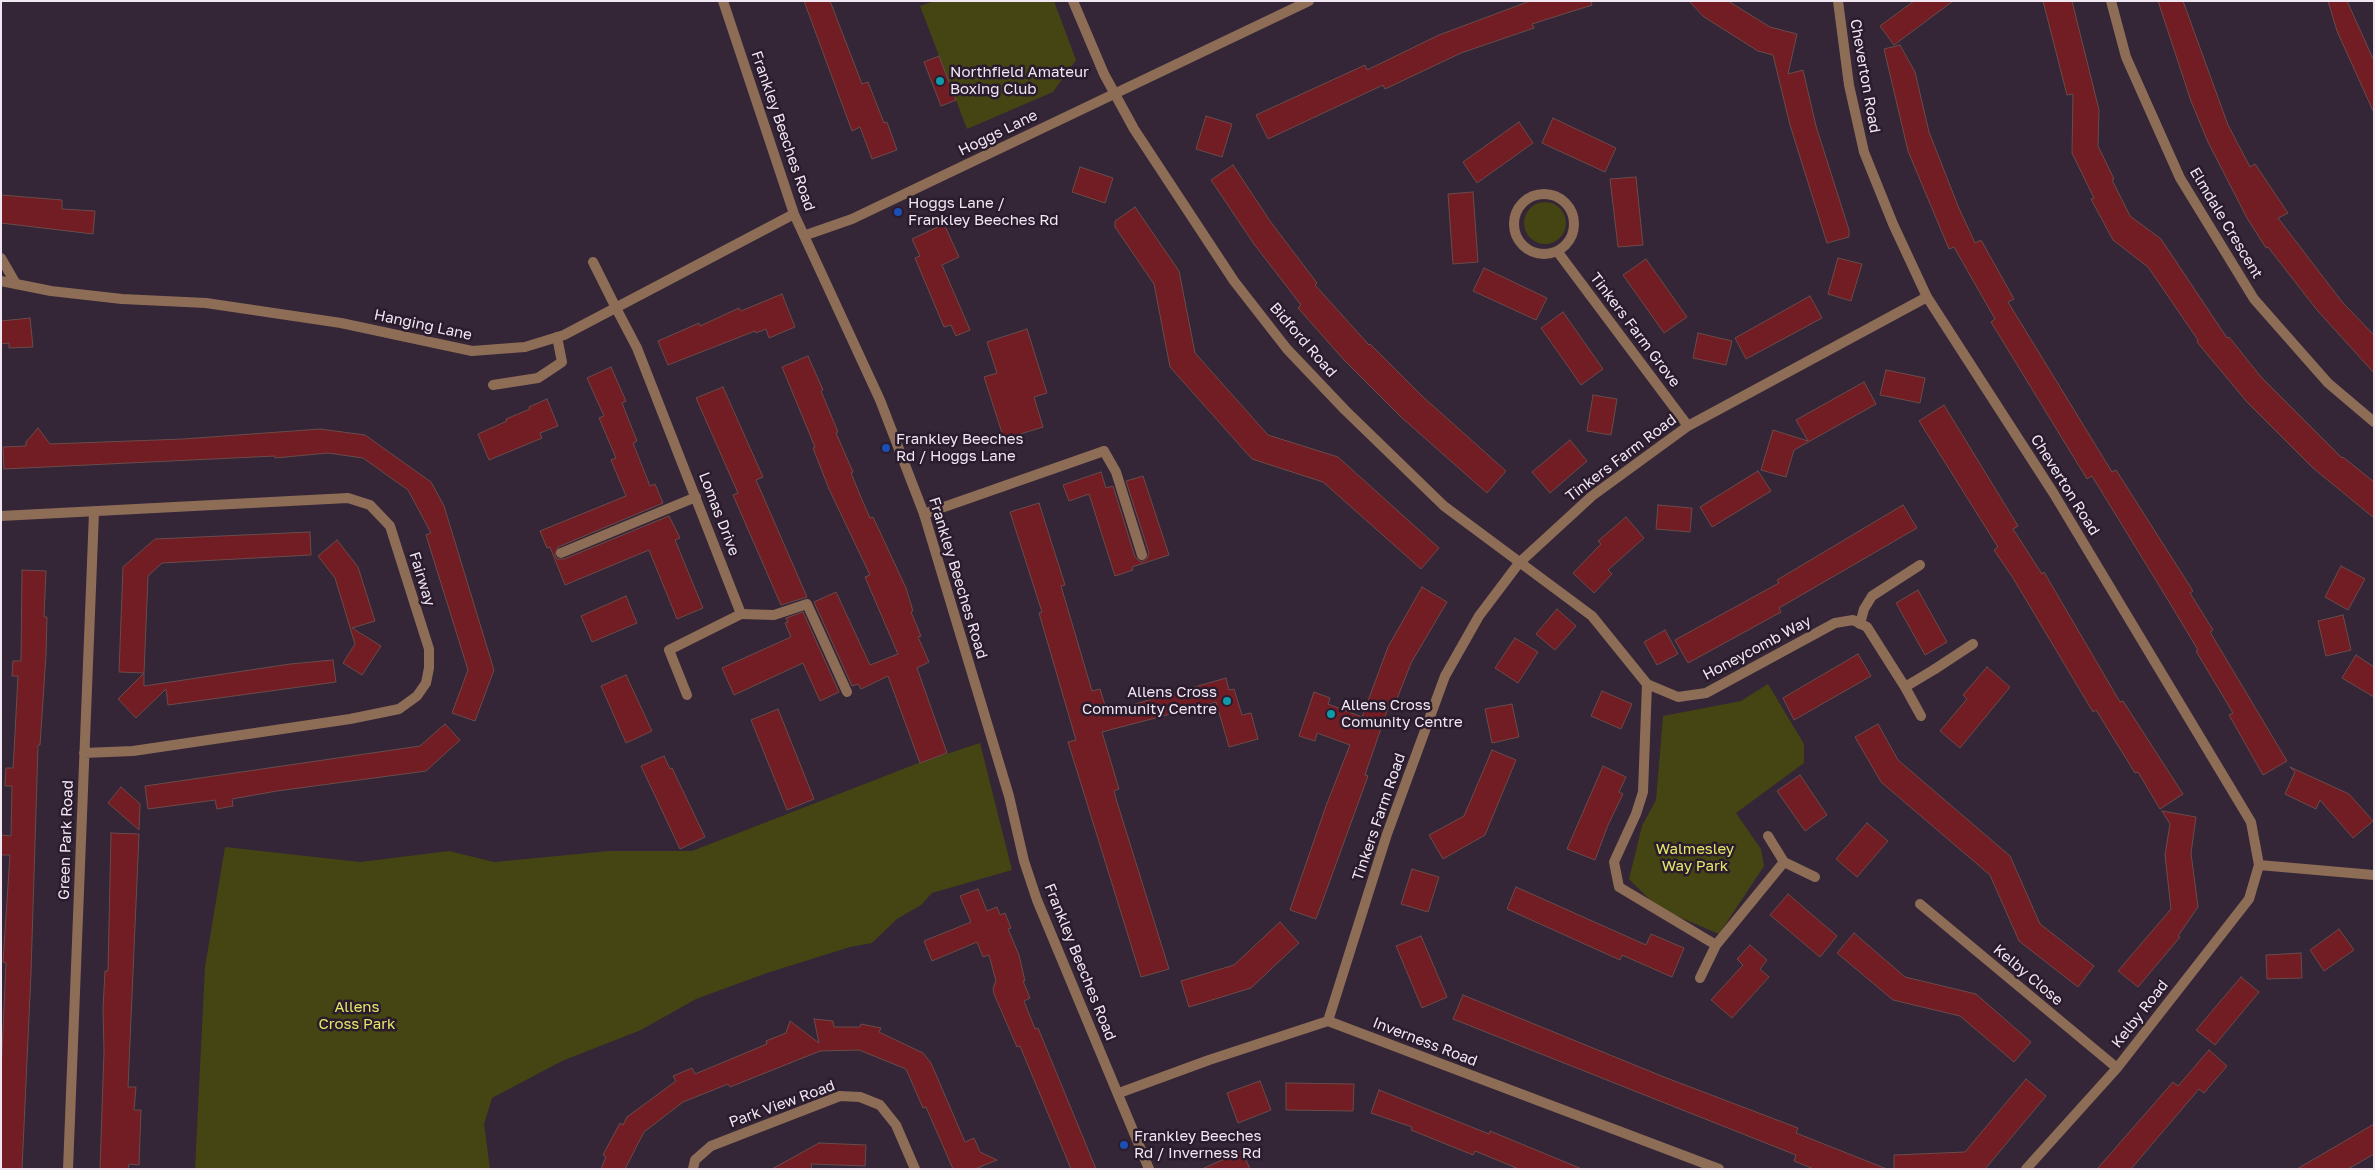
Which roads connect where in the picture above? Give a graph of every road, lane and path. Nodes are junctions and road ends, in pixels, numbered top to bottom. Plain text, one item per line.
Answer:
1 (723, 1) edge
2 (1073, 1) edge
3 (1309, 1) edge
4 (1838, 1) edge
5 (2111, 1) edge
6 (1114, 93) junction
7 (794, 214) junction
8 (806, 235) junction
9 (1557, 251) junction
10 (1, 258) edge
11 (593, 262) dead end
12 (1, 281) edge
13 (16, 284) junction
14 (1927, 297) junction
15 (616, 308) junction
16 (557, 337) junction
17 (493, 385) dead end
18 (2374, 422) edge
19 (1688, 426) junction
20 (696, 496) junction
21 (94, 512) junction
22 (924, 514) junction
23 (1, 516) edge
24 (561, 554) dead end
25 (1142, 556) dead end
26 (1519, 563) junction
27 (1920, 565) dead end
28 (741, 614) junction
29 (1860, 624) junction
30 (1973, 644) dead end
31 (1647, 684) junction
32 (1904, 687) junction
33 (847, 692) dead end
34 (687, 694) dead end
35 (1921, 716) dead end
36 (84, 753) junction
37 (1768, 836) dead end
38 (1784, 862) junction
39 (2258, 865) junction
40 (2374, 875) edge
41 (1815, 877) dead end
42 (1920, 904) dead end
43 (1716, 944) junction
44 (1700, 978) dead end
45 (1328, 1021) junction
46 (2117, 1068) junction
47 (1118, 1094) junction
48 (68, 1169) edge
49 (693, 1169) edge
50 (915, 1169) edge
51 (1149, 1169) edge
52 (1719, 1169) edge
53 (2026, 1169) edge

1 - 7 street, Frankley Beeches Road
2 - 6 street, Bidford Road
3 - 6 street, Hoggs Lane
4 - 14 street, Cheverton Road
5 - 18 street, Elmdale Crescent
6 - 8 street, Hoggs Lane
6 - 26 street, Bidford Road
7 - 8 street, Frankley Beeches Road
7 - 15 street, Hanging Lane
8 - 22 street, Frankley Beeches Road
9 - 9 street
9 - 19 street, Tinkers Farm Grove
10 - 13 street
11 - 15 street, Lomas Drive
12 - 13 street, Hanging Lane
13 - 16 street, Hanging Lane
14 - 19 street, Tinkers Farm Road
14 - 39 street, Cheverton Road
15 - 16 street, Hanging Lane
15 - 20 street, Lomas Drive
16 - 17 street
19 - 26 street, Tinkers Farm Road
20 - 24 street
20 - 28 street, Lomas Drive
21 - 23 street, Fairway
21 - 36 street, Green Park Road
21 - 36 street, Fairway
22 - 25 street
22 - 47 street, Frankley Beeches Road
26 - 31 street, Honeycomb Way
26 - 45 street, Tinkers Farm Road
27 - 29 street
28 - 33 street
28 - 34 street
29 - 31 street, Honeycomb Way
29 - 32 street
30 - 32 street
31 - 43 street
32 - 35 street
36 - 48 street, Green Park Road
37 - 38 street
38 - 41 street
38 - 43 street
39 - 40 street
39 - 46 street, Kelby Road
42 - 46 street, Kelby Close
43 - 44 street
45 - 47 street
45 - 52 street, Inverness Road
46 - 53 street, Kelby Road
47 - 51 street, Frankley Beeches Road
49 - 50 street, Park View Road

